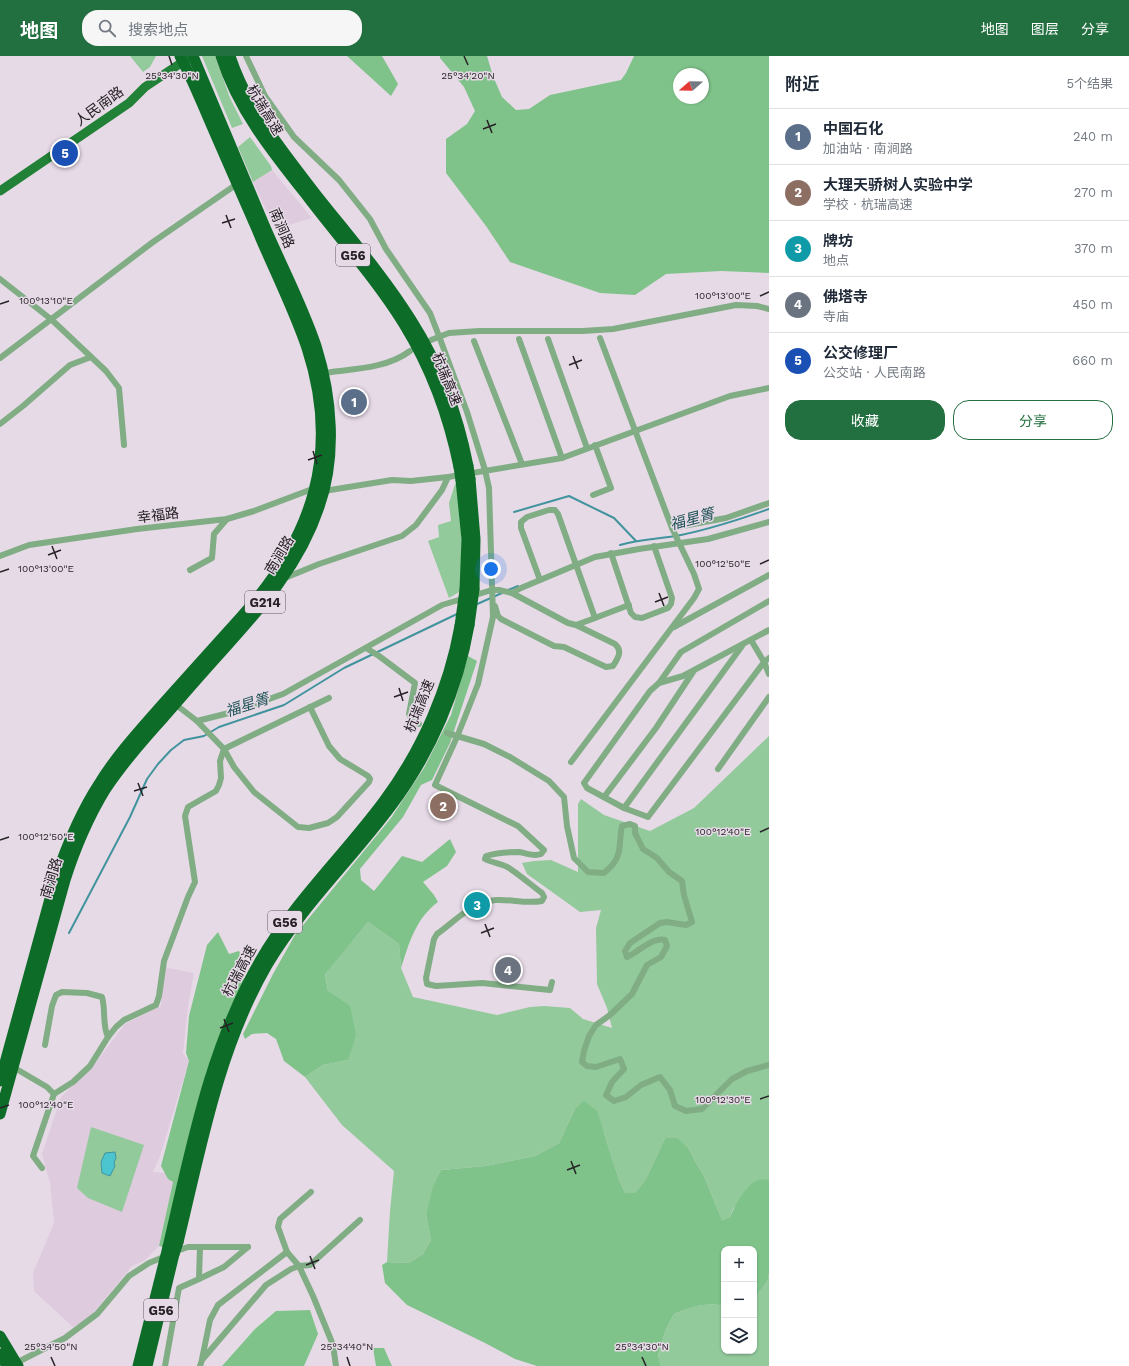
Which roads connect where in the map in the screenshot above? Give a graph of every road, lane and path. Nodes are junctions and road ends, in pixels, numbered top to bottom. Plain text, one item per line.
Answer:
1 (221, 56) edge
2 (230, 56) edge
3 (246, 56) edge
4 (187, 57) edge
5 (237, 184) junction
6 (0, 190) edge
7 (0, 279) edge
8 (769, 309) edge
9 (52, 320) junction
10 (439, 336) junction
11 (600, 338) dead end
12 (518, 339) dead end
13 (548, 339) dead end
14 (431, 340) dead end
15 (474, 341) dead end
16 (410, 351) dead end
17 (91, 357) junction
18 (0, 358) edge
19 (323, 373) junction
20 (769, 388) edge
21 (0, 424) edge
22 (634, 431) junction
23 (595, 444) junction
24 (124, 445) dead end
25 (587, 448) junction
26 (562, 458) junction
27 (522, 464) junction
28 (463, 467) junction
29 (485, 470) junction
30 (448, 477) junction
31 (320, 489) junction
32 (593, 495) dead end
33 (769, 503) edge
34 (226, 519) junction
35 (769, 522) edge
36 (673, 530) junction
37 (679, 541) junction
38 (654, 546) junction
39 (611, 553) junction
40 (0, 556) edge
41 (576, 564) junction
42 (190, 570) dead end
43 (769, 575) edge
44 (283, 579) junction
45 (540, 580) junction
46 (492, 592) junction
47 (512, 593) junction
48 (769, 601) edge
49 (493, 603) junction
50 (628, 606) junction
51 (595, 618) junction
52 (576, 625) junction
53 (672, 628) junction
54 (769, 630) edge
55 (751, 640) junction
56 (742, 645) junction
57 (368, 650) junction
58 (767, 660) edge
59 (694, 670) junction
60 (769, 674) edge
61 (659, 683) junction
62 (769, 697) edge
63 (329, 698) dead end
64 (172, 701) junction
65 (310, 707) junction
66 (198, 721) junction
67 (419, 724) dead end
68 (447, 733) dead end
69 (457, 736) junction
70 (224, 749) junction
71 (571, 762) dead end
72 (718, 769) dead end
73 (604, 797) junction
74 (624, 808) junction
75 (552, 982) dead end
76 (108, 1037) junction
77 (44, 1045) dead end
78 (769, 1065) edge
79 (13, 1066) junction
80 (0, 1081) edge
81 (54, 1094) junction
82 (0, 1114) edge
83 (42, 1168) dead end
84 (311, 1192) dead end
85 (360, 1220) dead end
86 (200, 1247) junction
87 (171, 1251) junction
88 (287, 1252) junction
89 (299, 1266) junction
90 (199, 1279) junction
91 (0, 1336) edge
92 (9, 1363) edge
93 (201, 1363) edge
94 (138, 1366) edge
95 (147, 1366) edge
96 (164, 1366) edge
97 (336, 1366) edge

1 - 28 highway, 杭瑞高速 / G56
2 - 28 highway, 杭瑞高速 / G56
3 - 10 street
4 - 5 highway, 南涧路 / G214
4 - 6 main road, 人民南路
4 - 19 highway, 南涧路 / G214
5 - 9 street
5 - 31 highway, 南涧路 / G214
7 - 9 street
8 - 10 street
9 - 17 street
9 - 18 street
10 - 14 street
10 - 29 street
11 - 22 street
12 - 26 street
13 - 25 street
15 - 27 street
16 - 19 street
17 - 21 street
17 - 24 street
19 - 31 highway, 南涧路 / G214
20 - 22 street, 幸福路
22 - 23 street, 幸福路
22 - 36 street
23 - 25 street, 幸福路
23 - 32 street
25 - 26 street, 幸福路
26 - 27 street, 幸福路
27 - 29 street, 幸福路
28 - 87 highway, 杭瑞高速 / G56, bridge
29 - 30 street, 幸福路
29 - 46 street
30 - 31 street, 幸福路
30 - 44 street
31 - 34 street, 幸福路
31 - 44 highway, 南涧路 / G214
31 - 64 highway, 南涧路 / G214
33 - 36 street
34 - 40 street, 幸福路
34 - 42 street
35 - 37 street
36 - 37 street
37 - 38 street
37 - 53 street
38 - 39 street
38 - 50 street
39 - 41 street
39 - 50 street
41 - 45 street
41 - 45 street
41 - 51 street
43 - 53 street
44 - 64 highway, 南涧路 / G214
45 - 47 street
46 - 47 street
46 - 49 street
46 - 57 street
47 - 52 street
48 - 61 street
49 - 52 street
49 - 69 street
50 - 51 street
51 - 52 street
53 - 71 street
54 - 55 street
55 - 56 street
55 - 58 street
56 - 59 street
56 - 74 street
57 - 66 street
57 - 67 street
58 - 60 street
58 - 74 street
59 - 61 street
59 - 73 street
61 - 73 street
62 - 72 street
63 - 65 street
64 - 66 street
64 - 79 highway, 南涧路 / G214
64 - 80 highway, 南涧路 / G214
65 - 70 street
65 - 70 street
66 - 70 street
68 - 69 street
69 - 75 street
69 - 78 street
70 - 76 street
73 - 74 street
76 - 77 street
76 - 81 street
79 - 81 street
79 - 82 highway, 南涧路 / G214
81 - 83 street
84 - 88 street
85 - 89 street
86 - 90 street
86 - 90 street
86 - 92 street
87 - 94 highway, 杭瑞高速 / G56
87 - 95 highway, 杭瑞高速 / G56
88 - 89 street
88 - 93 street
89 - 93 street
89 - 97 street
90 - 96 street
91 - 92 highway

